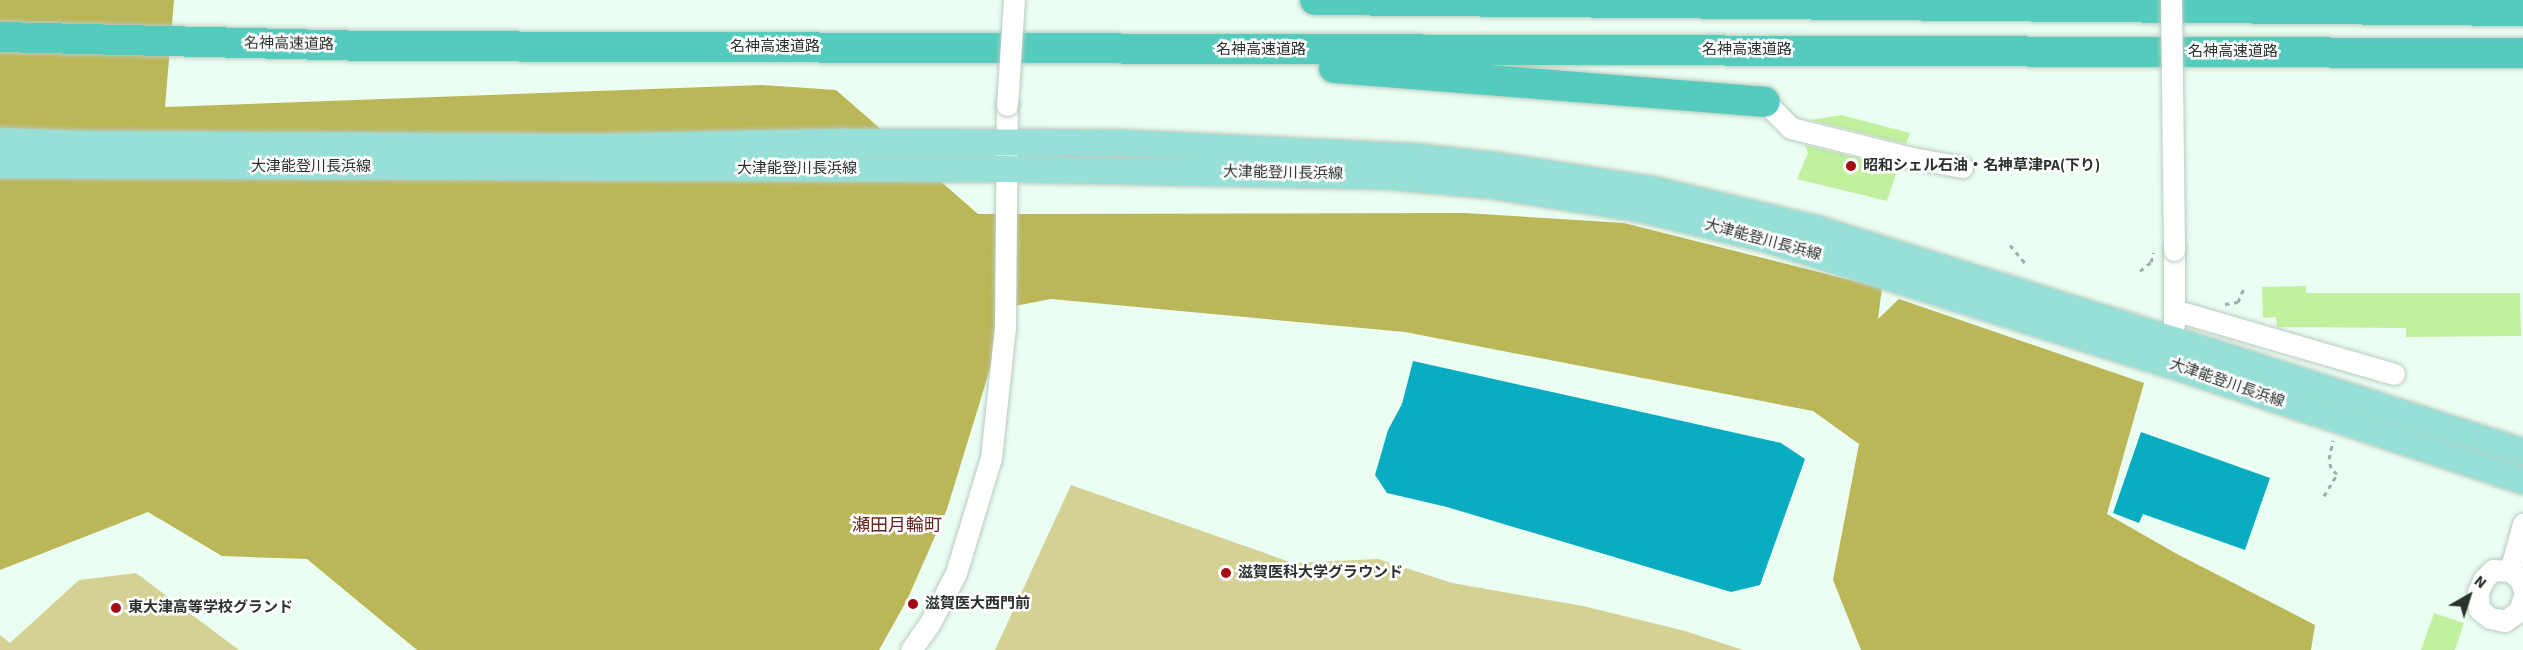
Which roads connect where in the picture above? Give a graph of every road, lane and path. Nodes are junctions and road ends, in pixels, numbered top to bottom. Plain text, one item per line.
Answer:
1 (1014, 0) edge
2 (1315, 0) edge
3 (2171, 0) edge
4 (2523, 11) edge
5 (0, 37) edge
6 (1134, 50) junction
7 (2523, 53) edge
8 (1765, 102) joint
9 (0, 141) edge
10 (1006, 157) junction
11 (0, 165) edge
12 (1962, 167) dead end
13 (2010, 245) dead end
14 (2166, 248) junction
15 (2027, 265) dead end
16 (2140, 272) dead end
17 (2174, 310) junction
18 (2171, 352) junction
19 (2394, 374) dead end
20 (2332, 440) dead end
21 (2523, 452) edge
22 (2523, 481) edge
23 (2324, 496) dead end
24 (2523, 524) edge
25 (2510, 571) junction
26 (2523, 588) edge
27 (2523, 599) edge
28 (911, 650) edge

1 - 10 street, bridge
2 - 4 highway
3 - 14 street, bridge
5 - 6 highway, 名神高速道路
6 - 7 highway, 名神高速道路
6 - 8 highway
8 - 12 street
9 - 10 main road, 大津能登川長浜線
10 - 11 main road, 大津能登川長浜線
10 - 18 main road, 大津能登川長浜線
10 - 28 street
13 - 15 path
14 - 16 path
14 - 17 street
17 - 18 street
17 - 19 street
18 - 21 main road, 大津能登川長浜線
18 - 22 main road, 大津能登川長浜線
20 - 23 path
24 - 25 street
25 - 26 street
25 - 27 street

